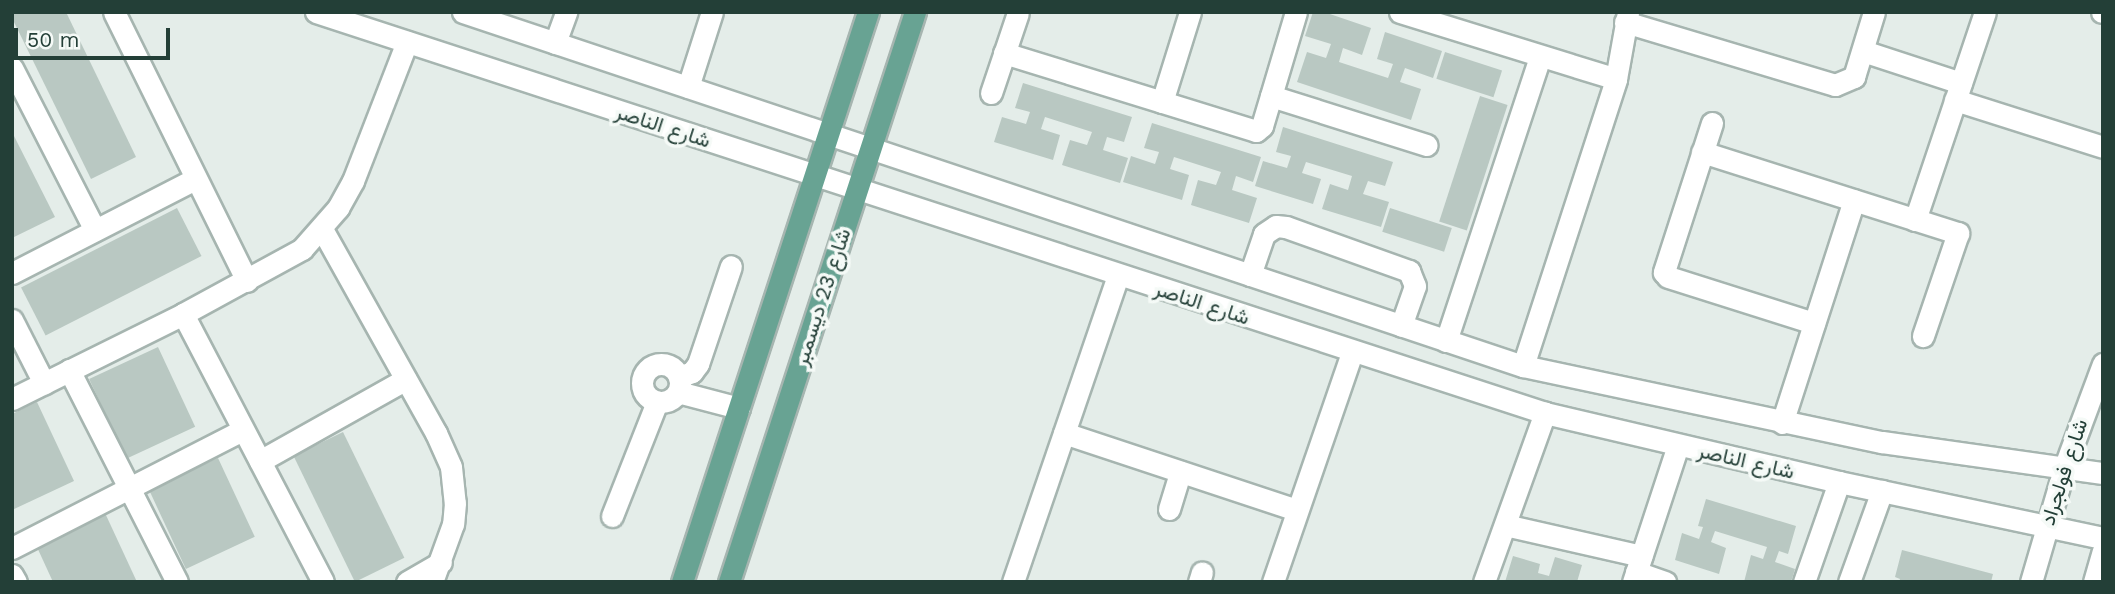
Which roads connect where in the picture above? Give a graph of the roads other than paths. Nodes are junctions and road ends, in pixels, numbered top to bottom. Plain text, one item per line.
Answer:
1 (114, 12) edge
2 (316, 12) edge
3 (463, 12) edge
4 (566, 12) edge
5 (712, 12) edge
6 (868, 12) edge
7 (915, 12) edge
8 (1190, 12) edge
9 (1296, 12) edge
10 (1400, 12) edge
11 (1874, 12) edge
12 (1985, 12) edge
13 (1018, 13) edge
14 (1425, 16) edge
15 (1627, 17) edge
16 (407, 42) junction
17 (555, 43) junction
18 (1863, 51) junction
19 (1004, 53) junction
20 (1541, 56) junction
21 (12, 68) edge
22 (1616, 79) junction
23 (688, 87) junction
24 (1958, 92) junction
25 (991, 93) dead end
26 (1271, 96) junction
27 (1162, 102) junction
28 (1712, 123) dead end
29 (828, 134) junction
30 (1426, 145) dead end
31 (2103, 147) edge
32 (871, 148) junction
33 (1702, 152) junction
34 (814, 176) junction
35 (195, 179) junction
36 (857, 190) junction
37 (1854, 200) junction
38 (1915, 220) junction
39 (322, 229) junction
40 (95, 230) junction
41 (731, 265) dead end
42 (12, 273) edge
43 (1118, 275) junction
44 (1250, 275) junction
45 (247, 281) junction
46 (183, 314) junction
47 (12, 320) edge
48 (1814, 323) junction
49 (1401, 326) junction
50 (1923, 336) dead end
51 (1446, 341) junction
52 (1352, 352) junction
53 (2103, 363) edge
54 (1523, 366) junction
55 (69, 370) junction
56 (406, 379) junction
57 (44, 383) junction
58 (679, 384) junction
59 (12, 398) edge
60 (657, 402) junction
61 (739, 408) junction
62 (1545, 413) junction
63 (1782, 423) junction
64 (243, 430) junction
65 (1063, 433) junction
66 (1678, 445) junction
67 (260, 461) junction
68 (2065, 466) junction
69 (1180, 472) junction
70 (2103, 473) edge
71 (1839, 482) junction
72 (129, 488) junction
73 (1882, 491) junction
74 (1169, 509) dead end
75 (1297, 510) junction
76 (612, 516) dead end
77 (1505, 525) junction
78 (2047, 526) junction
79 (2103, 538) edge
80 (12, 548) edge
81 (2103, 551) edge
82 (441, 562) junction
83 (1637, 570) edge
84 (12, 575) edge
85 (16, 582) edge
86 (177, 582) edge
87 (323, 582) edge
88 (407, 582) edge
89 (432, 582) edge
90 (682, 582) edge
91 (729, 582) edge
92 (1013, 582) edge
93 (1273, 582) edge
94 (1484, 582) edge
95 (1665, 582) edge
96 (1804, 582) edge
97 (1849, 582) edge
98 (2031, 582) edge
99 (2094, 582) edge

1 - 35 street
2 - 16 street, شارع الناصر
3 - 17 street, شارع الناصر
4 - 17 street
5 - 23 street
6 - 29 main road
7 - 32 main road, شارع 23 ديسمبر
8 - 27 street
9 - 26 street
10 - 14 street
11 - 18 street
12 - 24 street
13 - 19 street
14 - 20 street
15 - 18 street
15 - 22 street
16 - 34 street, شارع الناصر
16 - 39 street
17 - 23 street, شارع الناصر
18 - 24 street
19 - 25 street
19 - 27 street
20 - 22 street
20 - 51 street
21 - 40 street
22 - 54 street
23 - 29 street, شارع الناصر
24 - 31 street
24 - 38 street
26 - 27 street
26 - 30 street
28 - 33 street
29 - 32 street, شارع الناصر
29 - 34 main road
32 - 36 main road, شارع 23 ديسمبر
32 - 44 street, شارع الناصر
33 - 37 street
33 - 48 street
34 - 36 street, شارع الناصر
34 - 61 main road
35 - 40 street
35 - 45 street
36 - 43 street, شارع الناصر
36 - 91 main road, شارع 23 ديسمبر
37 - 38 street
37 - 48 street
38 - 50 street
39 - 45 street
39 - 56 street
40 - 42 street
41 - 58 street
43 - 52 street, شارع الناصر
43 - 65 street
44 - 49 street, شارع الناصر
44 - 49 street
45 - 46 street
46 - 55 street
46 - 64 street
47 - 57 street
48 - 63 street
49 - 51 street, شارع الناصر
51 - 54 street, شارع الناصر
52 - 62 street, شارع الناصر
52 - 75 street
53 - 68 street, شارع فولجراد
54 - 63 street, شارع الناصر
55 - 57 street
55 - 72 street
56 - 67 street
56 - 82 street
57 - 59 street
58 - 60 street
58 - 60 street
58 - 61 street
60 - 76 street
61 - 90 main road
62 - 66 street, شارع الناصر
62 - 77 street
63 - 68 street, شارع الناصر
64 - 67 street
64 - 72 street
65 - 69 street
65 - 92 street
66 - 71 street, شارع الناصر
66 - 83 street
67 - 87 street
68 - 70 street, شارع الناصر
68 - 78 street, شارع فولجراد
69 - 74 street
69 - 75 street
71 - 73 street, شارع الناصر
71 - 96 street
72 - 80 street
72 - 86 street
73 - 78 street, شارع الناصر
73 - 97 street
75 - 93 street
77 - 83 street
77 - 94 street
78 - 79 street, شارع الناصر
78 - 98 street, شارع فولجراد
81 - 99 street
82 - 88 street
82 - 89 street
83 - 95 street
84 - 85 street

